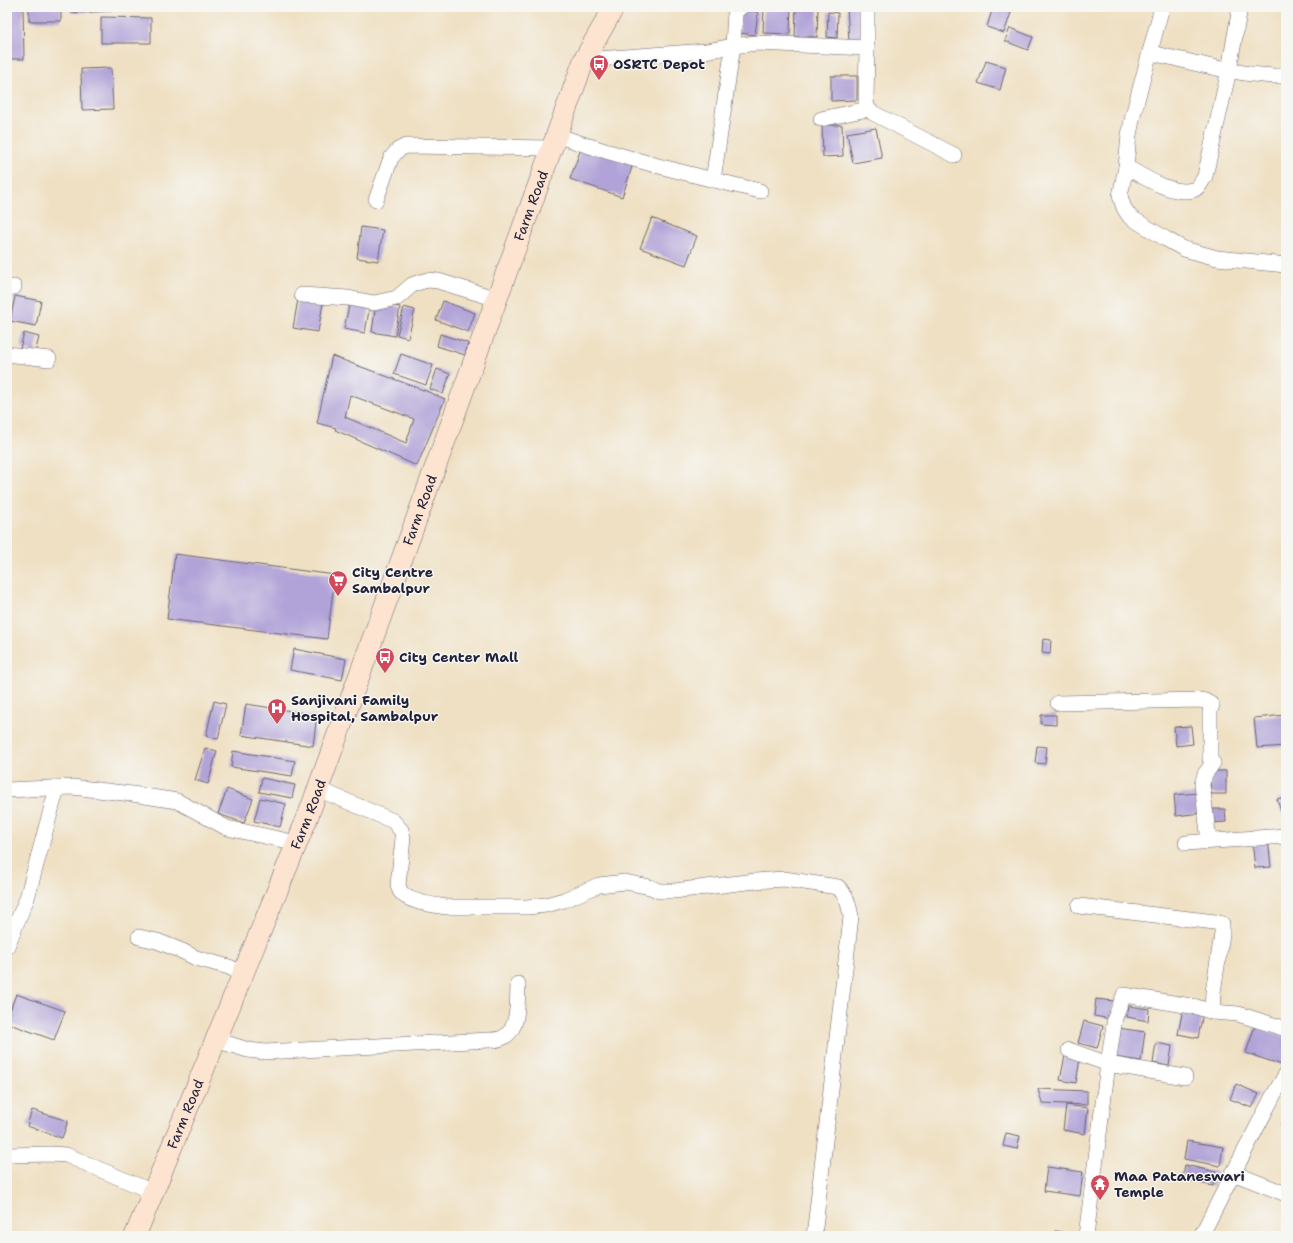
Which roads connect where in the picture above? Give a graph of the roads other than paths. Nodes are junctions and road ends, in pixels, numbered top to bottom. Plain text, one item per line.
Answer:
1 (614, 7) edge
2 (741, 7) edge
3 (867, 7) edge
4 (1162, 7) edge
5 (1240, 7) edge
6 (733, 46) junction
7 (867, 48) junction
8 (1150, 52) junction
9 (584, 60) junction
10 (1229, 70) junction
11 (1286, 76) edge
12 (868, 109) junction
13 (821, 119) dead end
14 (554, 142) junction
15 (954, 156) dead end
16 (1126, 167) junction
17 (713, 180) junction
18 (760, 191) dead end
19 (376, 200) dead end
20 (1286, 265) edge
21 (302, 295) dead end
22 (497, 299) junction
23 (7, 354) edge
24 (50, 359) dead end
25 (1058, 702) dead end
26 (57, 788) junction
27 (318, 789) junction
28 (7, 790) edge
29 (1286, 836) edge
30 (1209, 841) junction
31 (297, 843) junction
32 (1186, 843) dead end
33 (1079, 906) dead end
34 (139, 937) dead end
35 (7, 946) edge
36 (243, 974) junction
37 (518, 984) dead end
38 (1212, 1012) junction
39 (1286, 1029) edge
40 (216, 1040) junction
41 (1069, 1050) dead end
42 (1108, 1064) junction
43 (1286, 1074) edge
44 (1185, 1077) dead end
45 (7, 1155) edge
46 (1233, 1173) junction
47 (153, 1192) junction
48 (1286, 1194) edge
49 (135, 1236) edge
50 (814, 1236) edge
51 (1086, 1236) edge
52 (1201, 1236) edge

1 - 9 main road, Farm Road
2 - 6 street
3 - 7 street
4 - 8 street
5 - 10 street
6 - 7 street
6 - 9 street
6 - 17 street
7 - 12 street
8 - 10 street
8 - 16 street
9 - 14 main road, Farm Road
10 - 11 street
10 - 16 street
12 - 13 street
12 - 15 street
14 - 17 street
14 - 19 street
14 - 22 main road, Farm Road
16 - 20 street
17 - 18 street
21 - 22 street
22 - 27 main road, Farm Road
23 - 24 street
25 - 30 street
26 - 28 street
26 - 31 street
26 - 35 street
27 - 31 main road, Farm Road
27 - 50 street
29 - 30 street
30 - 32 street
31 - 36 main road, Farm Road
33 - 38 street
34 - 36 street
36 - 40 main road, Farm Road
37 - 40 street
38 - 39 street
38 - 42 street
40 - 47 main road, Farm Road
41 - 42 street
42 - 44 street
42 - 51 street
43 - 46 street
45 - 47 street
46 - 48 street
46 - 52 street
47 - 49 main road, Farm Road

